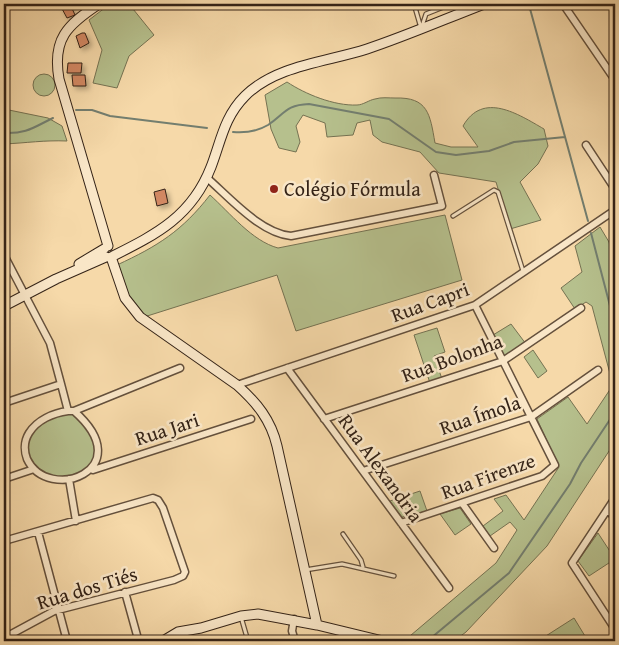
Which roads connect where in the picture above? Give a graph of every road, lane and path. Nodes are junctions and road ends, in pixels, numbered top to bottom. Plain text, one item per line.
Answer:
1 (414, 4) edge
2 (450, 4) edge
3 (484, 4) edge
4 (563, 4) edge
5 (94, 5) edge
6 (421, 28) junction
7 (615, 80) edge
8 (586, 145) dead end
9 (434, 175) dead end
10 (206, 177) junction
11 (615, 189) edge
12 (615, 210) edge
13 (453, 216) dead end
14 (109, 252) junction
15 (4, 255) edge
16 (524, 272) junction
17 (25, 295) junction
18 (475, 305) junction
19 (4, 306) edge
20 (581, 308) dead end
21 (503, 361) junction
22 (180, 368) dead end
23 (287, 368) junction
24 (598, 370) dead end
25 (61, 384) junction
26 (237, 385) junction
27 (4, 403) edge
28 (71, 411) junction
29 (531, 417) junction
30 (251, 419) dead end
31 (324, 419) junction
32 (34, 469) junction
33 (92, 470) junction
34 (363, 471) junction
35 (4, 479) edge
36 (69, 479) junction
37 (615, 498) edge
38 (462, 503) junction
39 (608, 509) junction
40 (615, 519) edge
41 (76, 521) junction
42 (401, 523) junction
43 (38, 532) junction
44 (343, 534) dead end
45 (4, 541) edge
46 (494, 548) dead end
47 (363, 568) junction
48 (304, 570) junction
49 (394, 576) dead end
50 (449, 588) dead end
51 (125, 592) junction
52 (59, 609) junction
53 (241, 616) junction
54 (294, 620) junction
55 (317, 625) junction
56 (615, 629) edge
57 (4, 638) edge
58 (138, 639) dead end
59 (67, 641) edge
60 (163, 641) edge
61 (248, 641) edge
62 (295, 641) edge
63 (383, 641) edge

1 - 6 lane
2 - 6 lane
3 - 6 main road
4 - 7 street
5 - 14 main road
6 - 10 main road
8 - 11 street
9 - 10 street
10 - 14 main road
12 - 16 street, Rua Capri
13 - 16 lane
14 - 17 main road
14 - 26 main road
15 - 17 street
16 - 18 street, Rua Capri
17 - 19 main road
17 - 25 street
18 - 21 street
18 - 23 street, Rua Capri
20 - 21 street, Rua Bolonha
21 - 29 street
21 - 31 street, Rua Bolonha
22 - 28 street
23 - 26 street, Rua Capri
23 - 31 street, Rua Alexandria
24 - 29 street, Rua Ímola
25 - 27 street
25 - 28 street
26 - 48 main road
28 - 32 street
28 - 33 street
29 - 34 street, Rua Ímola
29 - 38 street, Rua Firenze
30 - 33 street, Rua Jari
31 - 34 street, Rua Alexandria
32 - 35 street
32 - 36 street
33 - 36 street
34 - 42 street, Rua Alexandria
36 - 41 street
37 - 39 street
38 - 42 street, Rua Firenze
38 - 46 street
39 - 40 street
39 - 56 street
41 - 43 street
41 - 51 street, Rua dos Tiés
42 - 50 street, Rua Alexandria
43 - 45 street
43 - 52 street
44 - 47 lane
47 - 48 lane
47 - 49 lane
48 - 55 main road
51 - 52 street, Rua dos Tiés
51 - 58 street
52 - 57 street, Rua dos Tiés
52 - 59 street
53 - 54 main road
53 - 60 main road
53 - 61 lane
54 - 55 main road
54 - 62 street
55 - 63 main road

